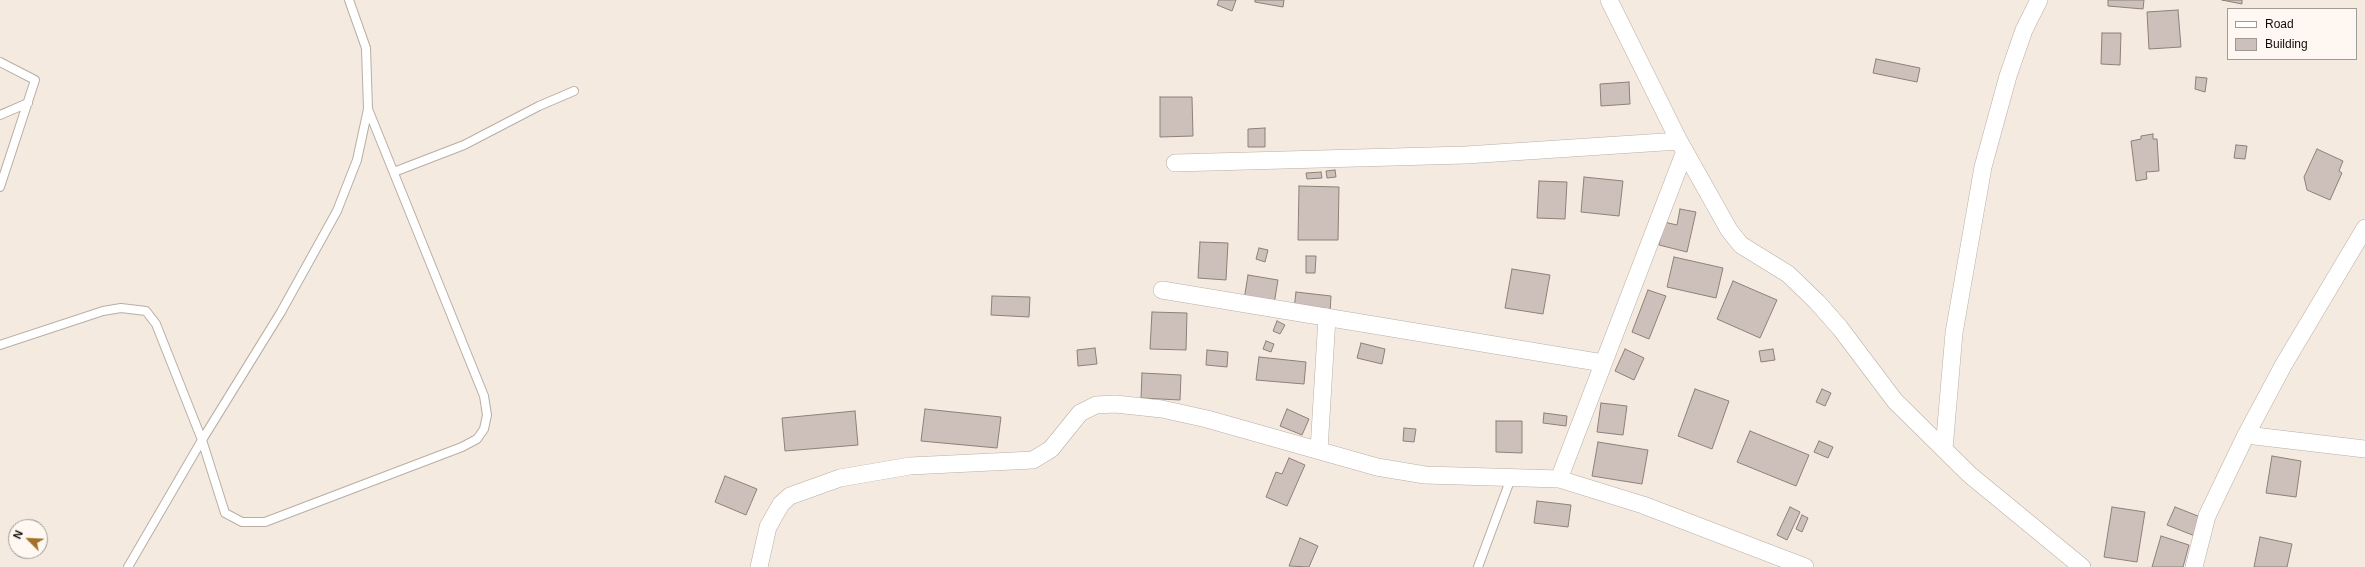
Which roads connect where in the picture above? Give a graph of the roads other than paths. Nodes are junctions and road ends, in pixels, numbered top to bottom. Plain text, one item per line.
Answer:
1 (349, 0) edge
2 (1608, 0) edge
3 (2039, 0) edge
4 (0, 62) edge
5 (574, 91) dead end
6 (28, 103) junction
7 (368, 110) junction
8 (0, 116) edge
9 (1682, 146) junction
10 (1175, 163) dead end
11 (394, 172) junction
12 (0, 188) edge
13 (2365, 228) edge
14 (1162, 290) dead end
15 (1327, 317) junction
16 (0, 345) edge
17 (1603, 363) junction
18 (2246, 435) junction
19 (202, 440) junction
20 (1944, 449) junction
21 (2365, 449) edge
22 (1319, 450) junction
23 (1511, 478) junction
24 (1560, 479) junction
25 (128, 567) edge
26 (759, 567) edge
27 (1478, 567) edge
28 (1805, 567) edge
29 (2082, 567) edge
30 (2194, 567) edge

1 - 7 lane
2 - 9 street
3 - 20 street
4 - 6 lane
5 - 11 lane
6 - 8 lane
6 - 12 lane
7 - 11 lane
7 - 19 lane
9 - 10 street
9 - 17 street
9 - 20 street
11 - 19 lane
13 - 18 street
14 - 15 street
15 - 17 street
15 - 22 street
16 - 19 lane
17 - 24 street
18 - 21 street
18 - 30 street
19 - 25 lane
20 - 29 street
22 - 23 street
22 - 26 street
23 - 24 street
23 - 27 lane
24 - 28 street

